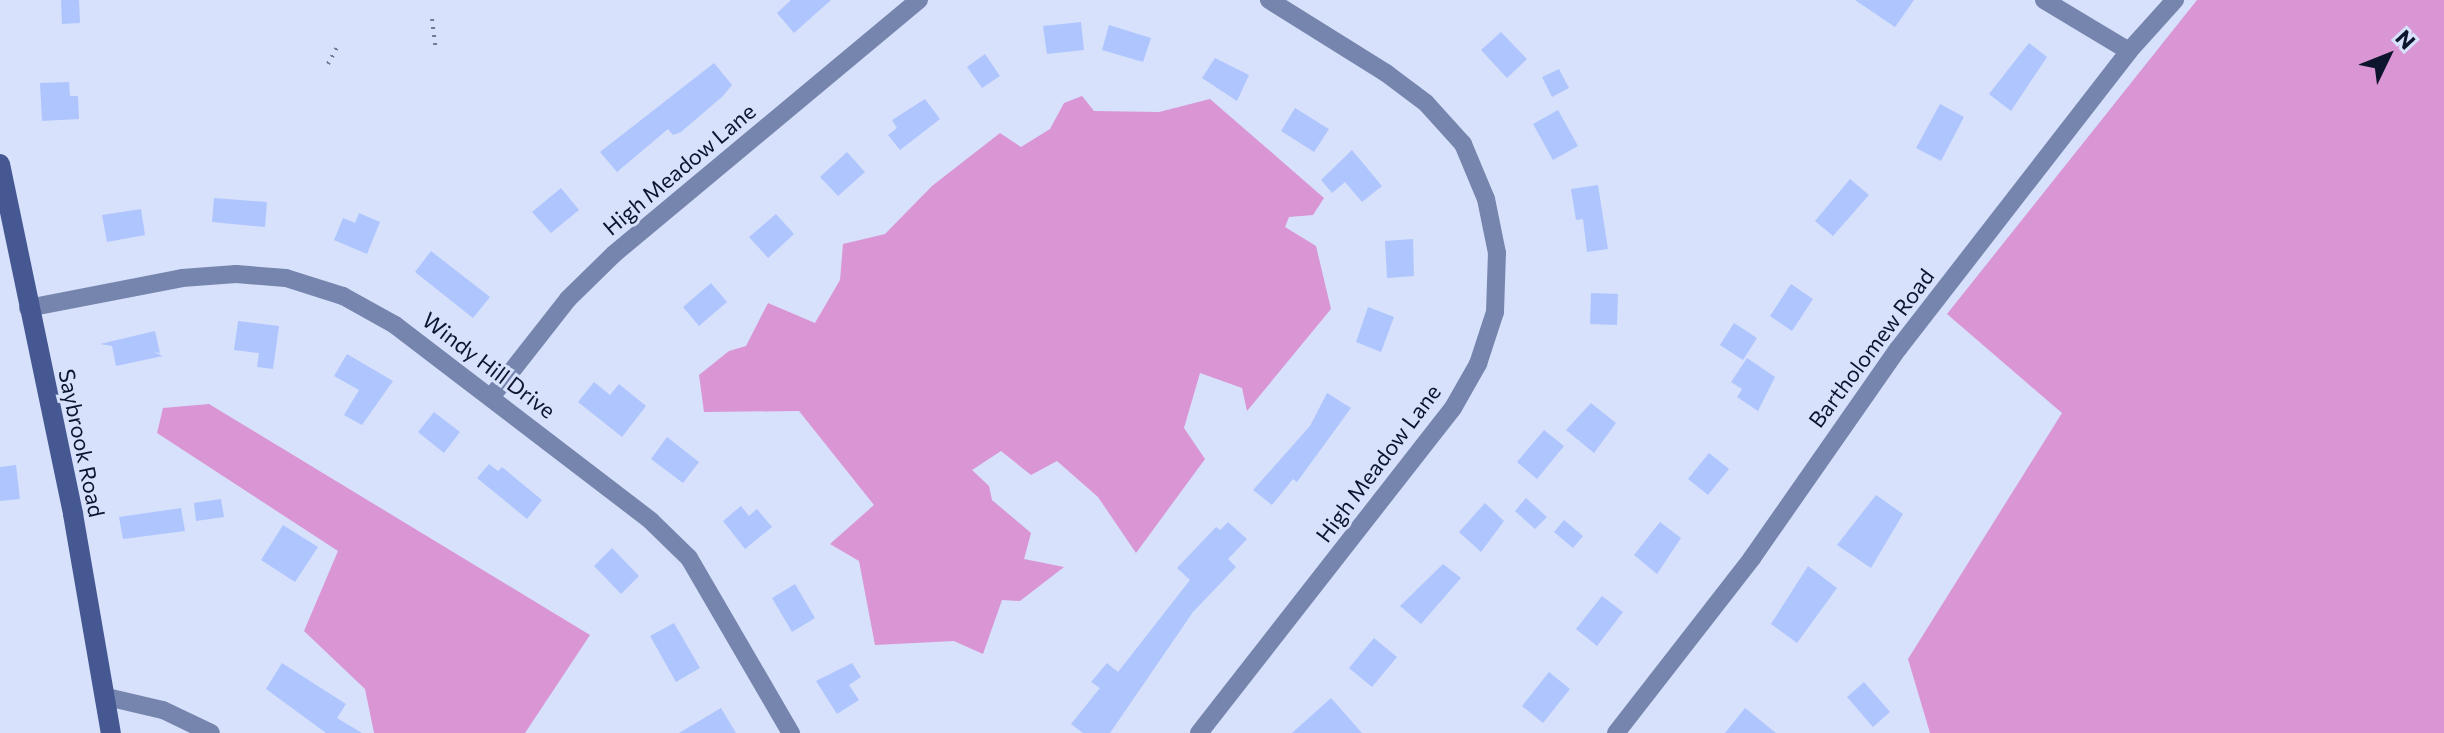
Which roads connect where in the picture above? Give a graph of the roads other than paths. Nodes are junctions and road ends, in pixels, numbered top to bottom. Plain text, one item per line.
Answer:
1 (919, 0) edge
2 (1269, 0) edge
3 (2044, 0) edge
4 (2175, 0) edge
5 (2129, 51) junction
6 (0, 164) edge
7 (28, 308) junction
8 (492, 396) junction
9 (107, 697) junction
10 (111, 733) edge
11 (211, 733) edge
12 (791, 733) edge
13 (1199, 733) edge
14 (1616, 733) edge

1 - 8 street, High Meadow Lane
2 - 13 street, High Meadow Lane
3 - 5 street
4 - 5 street, Bartholomew Road
5 - 14 street, Bartholomew Road
6 - 7 main road, Saybrook Road
7 - 8 street, Windy Hill Drive
7 - 9 main road, Saybrook Road
8 - 12 street, Windy Hill Drive
9 - 10 main road, Saybrook Road
9 - 11 street

